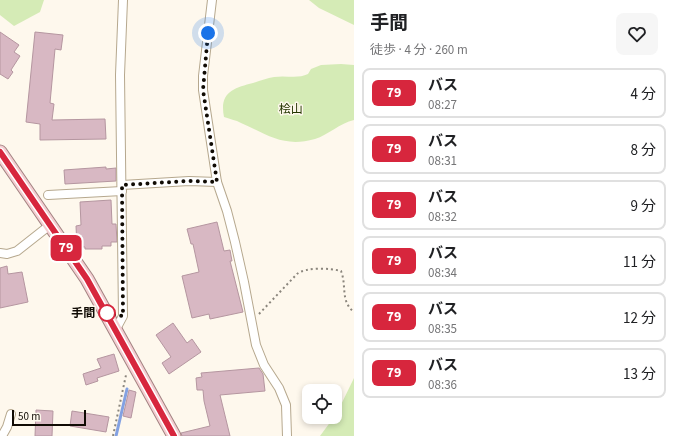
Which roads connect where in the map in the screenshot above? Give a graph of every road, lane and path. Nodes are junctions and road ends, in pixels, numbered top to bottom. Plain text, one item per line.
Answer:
1 (124, 0) edge
2 (212, 0) edge
3 (0, 152) edge
4 (217, 182) junction
5 (122, 188) junction
6 (48, 195) dead end
7 (50, 225) junction
8 (0, 253) edge
9 (354, 312) edge
10 (250, 317) junction
11 (116, 329) junction
12 (127, 373) dead end
13 (11, 414) dead end
14 (2, 436) edge
15 (114, 436) edge
16 (174, 436) edge
17 (287, 436) edge

1 - 5 street
2 - 4 street
3 - 7 highway
4 - 5 street
4 - 10 street
5 - 6 street
5 - 11 street
7 - 8 street
7 - 11 highway
9 - 10 path
10 - 17 street
11 - 16 highway
12 - 15 path
13 - 14 street

